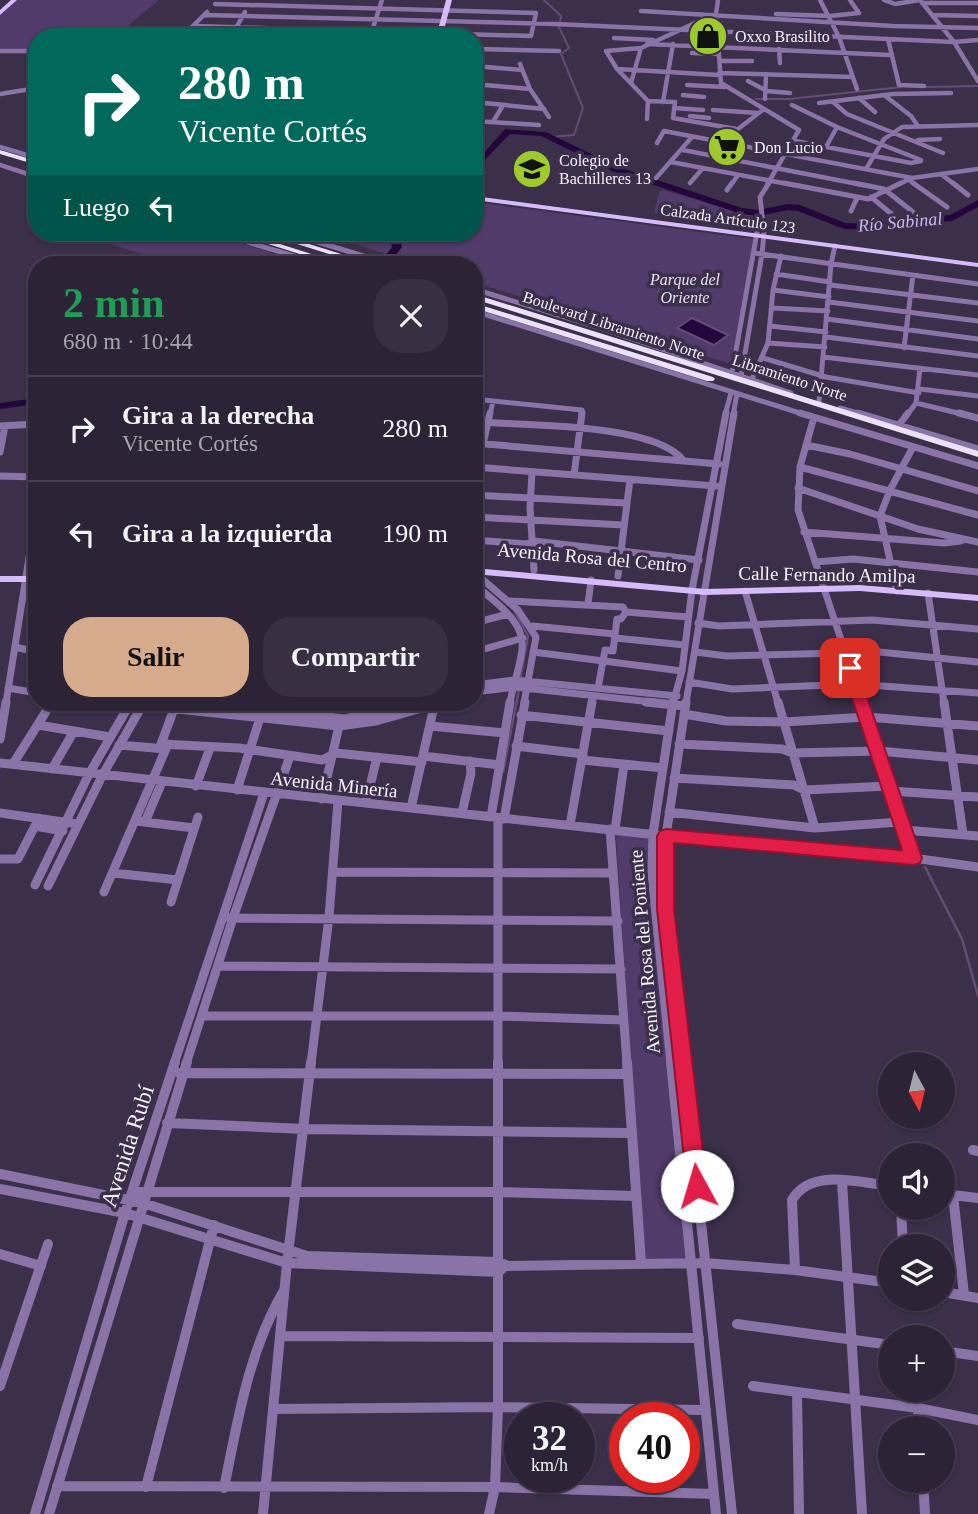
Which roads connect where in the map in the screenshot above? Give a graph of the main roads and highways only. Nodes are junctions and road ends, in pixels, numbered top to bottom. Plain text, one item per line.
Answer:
1 (8, 0) edge
2 (14, 0) edge
3 (449, 0) edge
4 (0, 7) edge
5 (0, 13) edge
6 (442, 28) edge
7 (0, 149) edge
8 (28, 157) edge
9 (0, 160) edge
10 (28, 168) edge
11 (483, 198) edge
12 (761, 233) junction
13 (267, 242) edge
14 (298, 242) edge
15 (313, 256) edge
16 (348, 256) edge
17 (978, 263) edge
18 (483, 299) edge
19 (483, 308) edge
20 (629, 338) road end
21 (618, 340) junction
22 (639, 363) road end
23 (664, 364) junction
24 (741, 386) junction
25 (942, 447) junction
26 (978, 450) edge
27 (976, 463) edge
28 (483, 566) edge
29 (483, 572) edge
30 (0, 579) edge
31 (25, 582) joint
32 (0, 584) edge
33 (693, 587) junction
34 (706, 589) joint
35 (978, 598) edge

1 - 4 main road
2 - 5 main road
3 - 6 main road
7 - 8 highway
9 - 10 highway
11 - 12 main road, Calzada Artículo 123
12 - 17 main road, Calzada Artículo 123
12 - 17 main road, Calzada Artículo 123
13 - 15 highway
14 - 16 highway
18 - 21 highway, Boulevard Libramiento Norte
19 - 23 highway, Boulevard Libramiento Norte
20 - 21 highway
21 - 24 highway, Boulevard Libramiento Norte
22 - 23 highway
23 - 24 highway, Boulevard Libramiento Norte
24 - 25 highway
25 - 26 highway
25 - 27 highway
28 - 33 main road, Avenida Rosa del Centro
29 - 33 main road, Avenida Rosa del Centro
30 - 31 main road
31 - 32 main road
33 - 34 main road, Avenida Rosa del Centro
34 - 35 main road, Calle Fernando Amilpa

